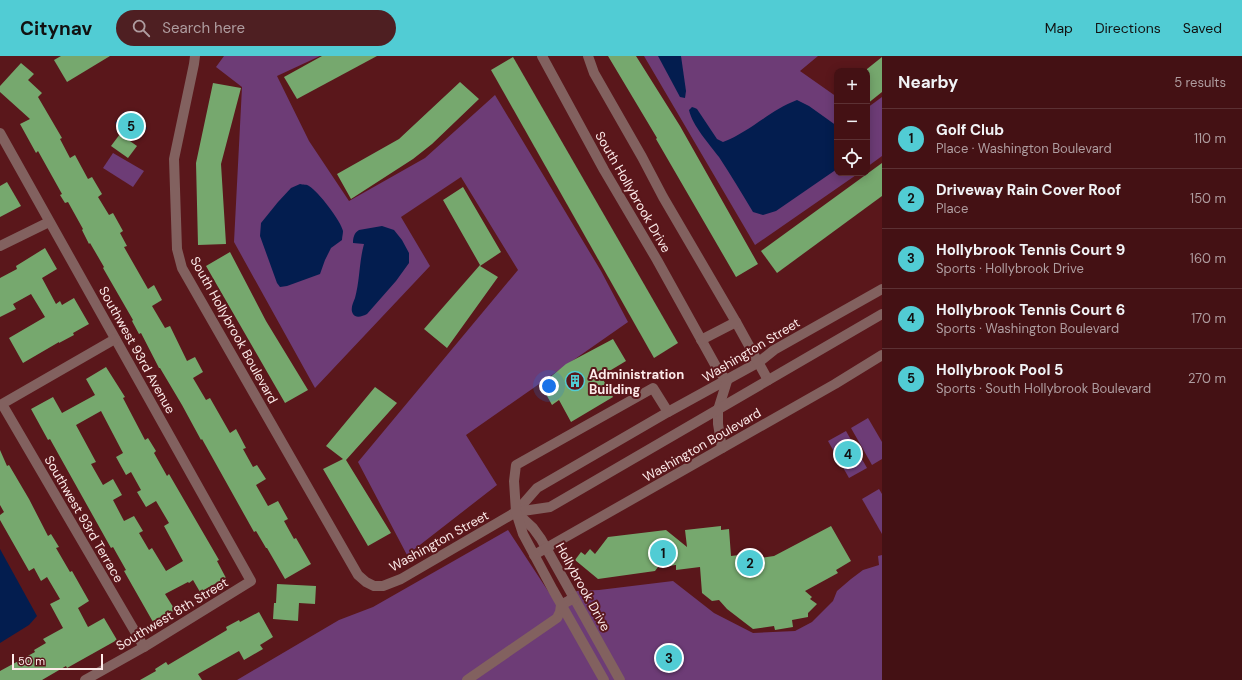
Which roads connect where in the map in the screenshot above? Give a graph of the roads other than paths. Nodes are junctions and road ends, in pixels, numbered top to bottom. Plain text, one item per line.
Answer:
1 (195, 56) edge
2 (542, 56) edge
3 (588, 56) edge
4 (0, 132) edge
5 (49, 222) junction
6 (0, 246) edge
7 (882, 289) edge
8 (882, 314) edge
9 (736, 322) junction
10 (116, 338) junction
11 (701, 340) junction
12 (882, 355) edge
13 (759, 362) junction
14 (768, 380) junction
15 (727, 381) junction
16 (718, 410) junction
17 (668, 412) junction
18 (722, 448) junction
19 (516, 512) junction
20 (546, 548) junction
21 (534, 555) junction
22 (251, 581) joint
23 (374, 586) joint
24 (574, 598) junction
25 (561, 605) junction
26 (144, 647) junction
27 (85, 680) edge
28 (467, 680) edge
29 (604, 680) edge
30 (620, 680) edge

1 - 23 street, South Hollybrook Boulevard
2 - 11 street, South Hollybrook Drive
3 - 9 street, South Hollybrook Drive
4 - 5 street, Southwest 93rd Avenue
5 - 6 street
5 - 10 street, Southwest 93rd Avenue
7 - 13 street, Washington Street
8 - 14 street, Washington Street
9 - 11 street
9 - 13 street, South Hollybrook Drive
10 - 22 street, Southwest 93rd Avenue
10 - 26 street, Southwest 93rd Terrace
11 - 15 street, South Hollybrook Drive
12 - 18 street, Washington Boulevard
13 - 14 street, South Hollybrook Drive
13 - 15 street, Washington Street
14 - 16 street, Washington Street
15 - 16 street
15 - 17 street, Washington Street
16 - 18 street
16 - 19 street, Washington Street
17 - 19 street, Washington Street
17 - 19 street
18 - 20 street, Washington Boulevard
19 - 20 street, Hollybrook Drive
19 - 21 street
19 - 23 street, Washington Street
20 - 21 street, Washington Boulevard
20 - 24 street, Hollybrook Drive
21 - 25 street
22 - 26 street, Southwest 8th Street
24 - 25 street
24 - 30 street, Hollybrook Drive
25 - 28 street
25 - 29 street
26 - 27 street, Southwest 8th Street

